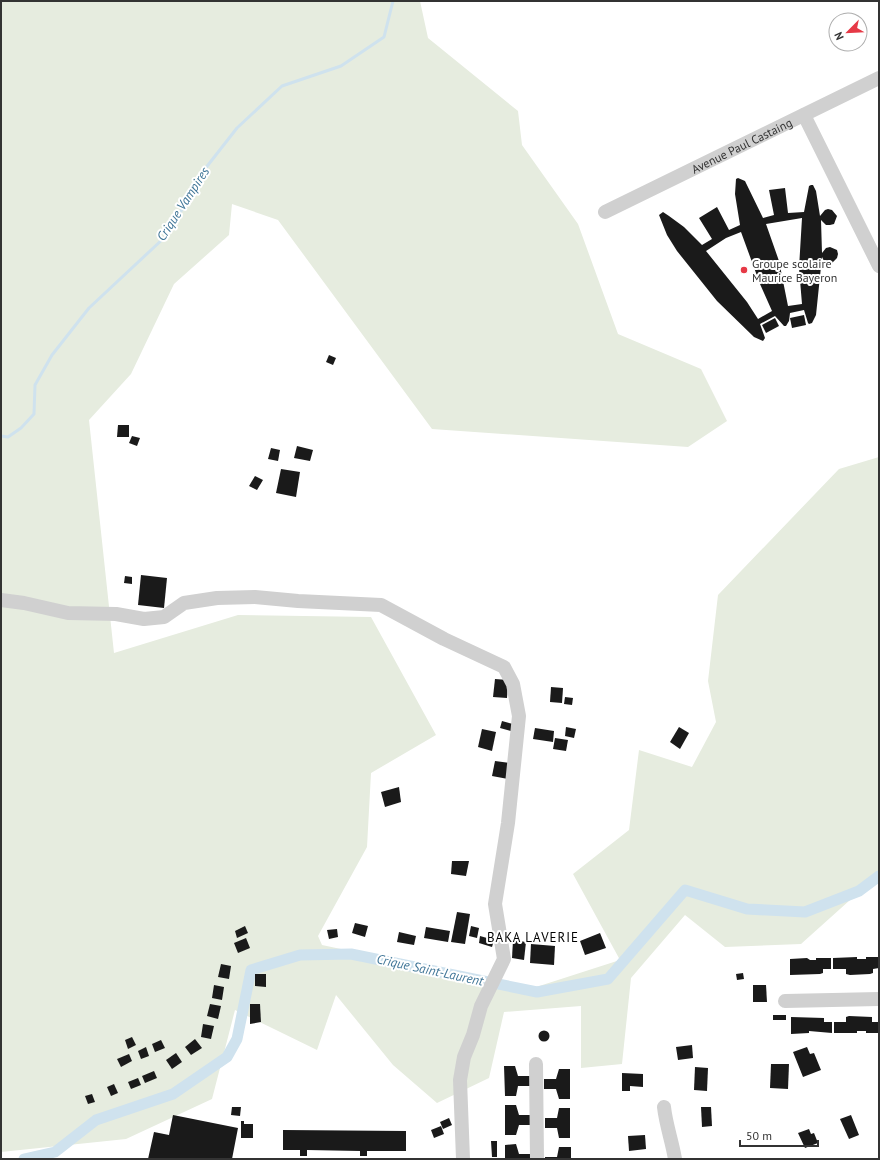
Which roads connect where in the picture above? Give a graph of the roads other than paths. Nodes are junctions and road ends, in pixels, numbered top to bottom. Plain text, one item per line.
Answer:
1 (879, 78) edge
2 (804, 115) junction
3 (605, 212) dead end
4 (879, 266) edge
5 (1, 600) edge
6 (879, 999) edge
7 (785, 1001) dead end
8 (536, 1064) dead end
9 (664, 1107) dead end
10 (464, 1155) edge
11 (537, 1159) edge
12 (675, 1159) edge

1 - 2 street, Avenue Paul Castaing
2 - 3 street, Avenue Paul Castaing
2 - 4 street
5 - 10 street
6 - 7 street
8 - 11 street
9 - 12 street

